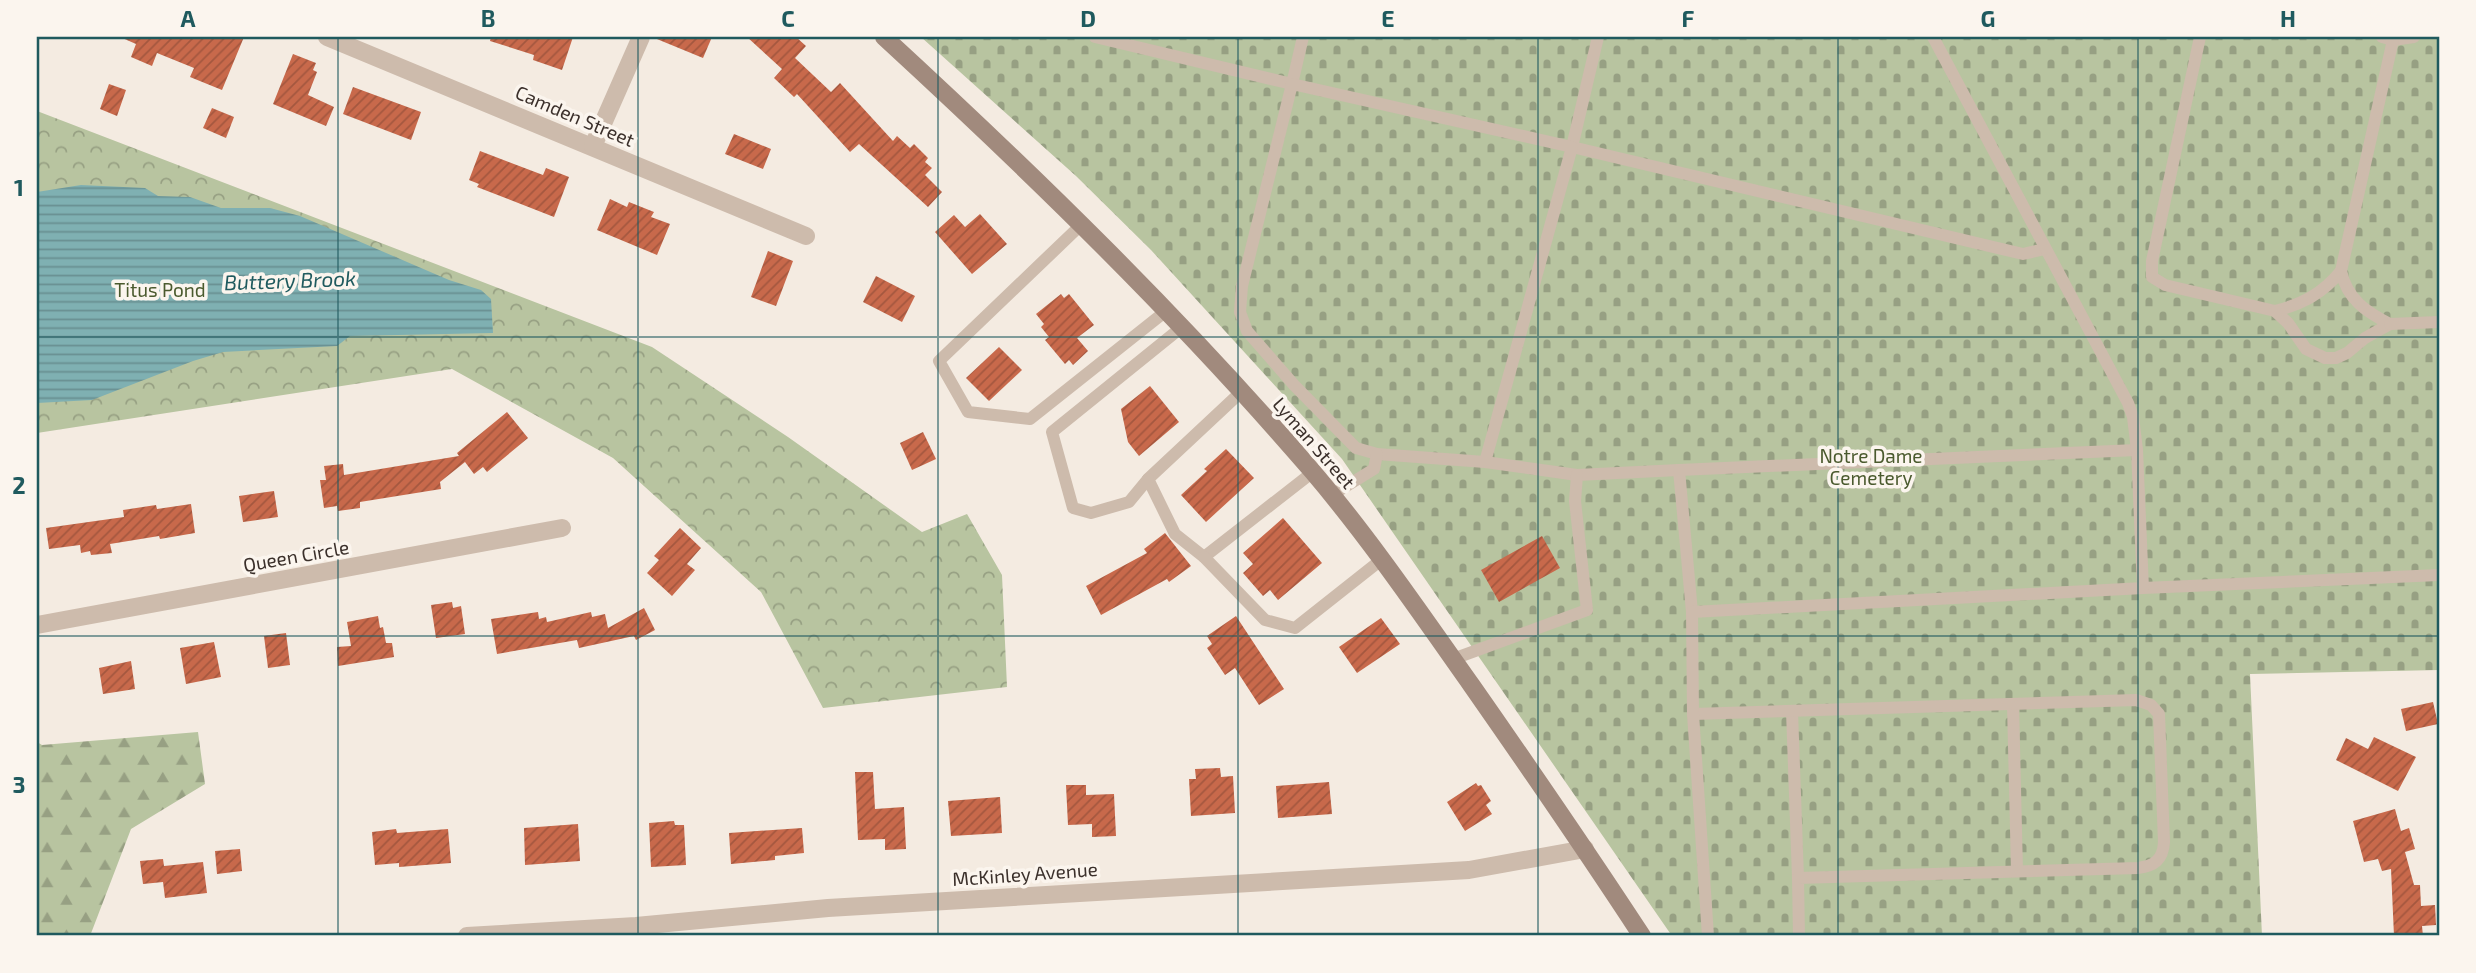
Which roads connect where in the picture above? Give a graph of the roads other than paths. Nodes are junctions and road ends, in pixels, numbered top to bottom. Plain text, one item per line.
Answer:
1 (327, 37) edge
2 (641, 37) edge
3 (884, 37) edge
4 (1095, 37) edge
5 (1303, 37) edge
6 (1598, 37) edge
7 (1933, 37) edge
8 (2200, 37) edge
9 (2414, 37) edge
10 (2387, 38) edge
11 (1292, 84) junction
12 (593, 146) junction
13 (1572, 147) junction
14 (1082, 224) junction
15 (806, 236) dead end
16 (2045, 249) junction
17 (2341, 271) junction
18 (1166, 311) junction
19 (2275, 311) junction
20 (2439, 322) edge
21 (2390, 324) junction
22 (1182, 327) junction
23 (1241, 392) junction
24 (2137, 450) junction
25 (1377, 454) junction
26 (1485, 462) junction
27 (1679, 470) junction
28 (1313, 472) junction
29 (1577, 475) junction
30 (1148, 479) junction
31 (1332, 495) junction
32 (562, 528) dead end
33 (1204, 557) junction
34 (1381, 560) junction
35 (2439, 575) edge
36 (2143, 588) junction
37 (1692, 612) junction
38 (37, 625) edge
39 (1453, 659) junction
40 (2013, 704) junction
41 (1792, 711) junction
42 (1693, 714) junction
43 (1585, 849) junction
44 (2017, 871) junction
45 (1798, 878) junction
46 (467, 936) edge
47 (1642, 936) edge
48 (1708, 936) edge
49 (1800, 936) edge

1 - 12 street, Camden Street
2 - 12 street
3 - 14 main road, Lyman Street
4 - 11 lane
5 - 11 lane
6 - 13 lane
7 - 16 lane
8 - 19 lane
9 - 10 lane
10 - 17 lane
11 - 13 lane
11 - 25 lane
12 - 15 street, Camden Street
13 - 16 lane
13 - 26 lane
14 - 18 main road, Lyman Street
14 - 18 lane
16 - 24 lane
17 - 19 lane
17 - 21 lane
18 - 22 main road, Lyman Street
19 - 21 lane
20 - 21 lane
22 - 23 main road, Lyman Street
22 - 30 lane
23 - 28 main road, Lyman Street
23 - 30 lane
24 - 27 lane
24 - 36 lane
25 - 26 lane
25 - 31 lane
26 - 29 lane
27 - 29 lane
27 - 37 lane
28 - 31 main road, Lyman Street
28 - 33 lane
29 - 39 lane
30 - 33 lane
31 - 34 main road, Lyman Street
32 - 38 street, Queen Circle
33 - 34 lane
34 - 39 main road, Lyman Street
35 - 36 lane
36 - 37 lane
37 - 42 lane
39 - 43 main road, Lyman Street
40 - 41 lane
40 - 44 lane
40 - 44 lane
41 - 42 lane
41 - 45 lane
42 - 48 lane
43 - 46 street, McKinley Avenue
43 - 47 main road, Lyman Street
44 - 45 lane
45 - 49 lane

